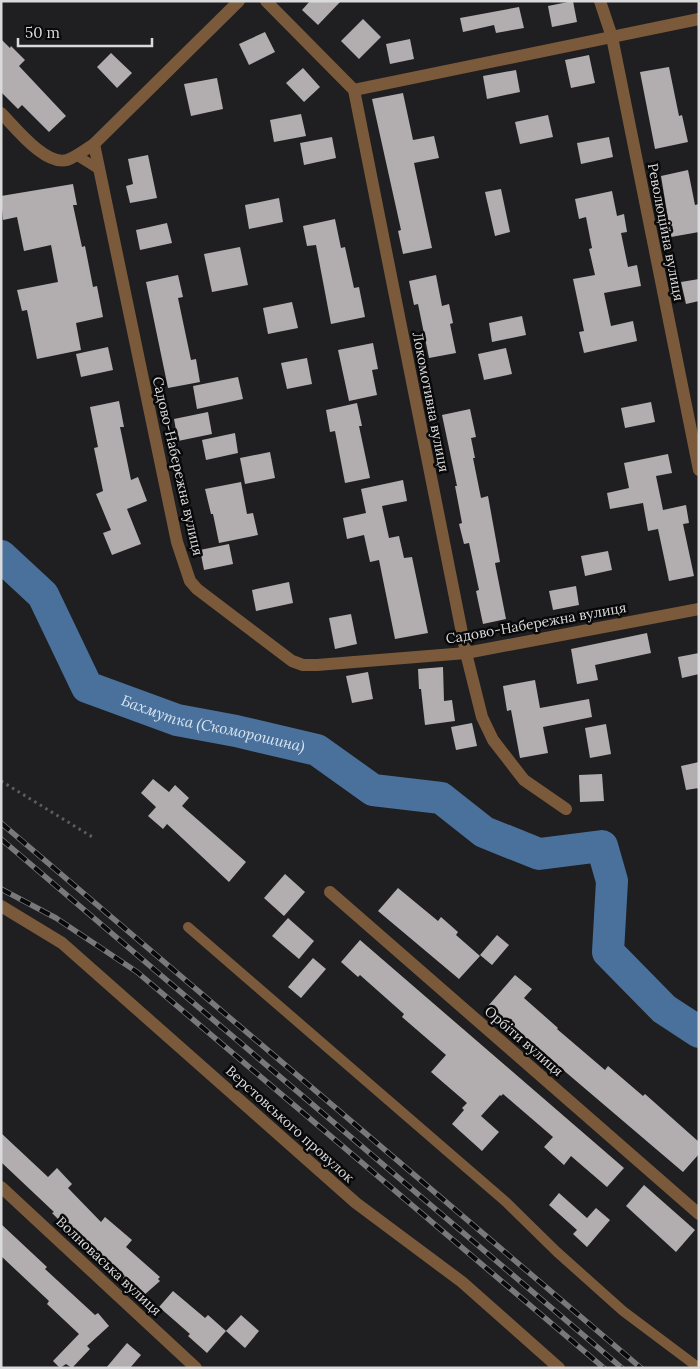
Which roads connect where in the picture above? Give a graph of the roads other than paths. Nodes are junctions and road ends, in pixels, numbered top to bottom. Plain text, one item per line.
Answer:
1 (238, 1) edge
2 (266, 1) edge
3 (600, 1) edge
4 (699, 19) edge
5 (612, 37) junction
6 (354, 90) junction
7 (1, 114) edge
8 (94, 144) junction
9 (76, 155) junction
10 (100, 170) junction
11 (699, 470) edge
12 (699, 609) edge
13 (466, 652) junction
14 (566, 809) dead end
15 (330, 892) dead end
16 (1, 906) edge
17 (188, 927) dead end
18 (1, 1187) edge
19 (699, 1214) edge
20 (196, 1368) edge
21 (558, 1368) edge
22 (699, 1368) edge

1 - 8 street
2 - 6 street
3 - 5 street, Революційна вулиця
4 - 5 street
5 - 6 street
5 - 11 street, Революційна вулиця
6 - 13 street, Локомотивна вулиця
7 - 9 street
8 - 9 street
8 - 10 street, Садово-Набережна вулиця
9 - 10 lane
10 - 13 street, Садово-Набережна вулиця
12 - 13 street, Садово-Набережна вулиця
13 - 14 street, Локомотивна вулиця
15 - 19 street, Орбіти вулиця
16 - 21 street, Верстовського провулок
17 - 22 lane
18 - 20 street, Волноваська вулиця

